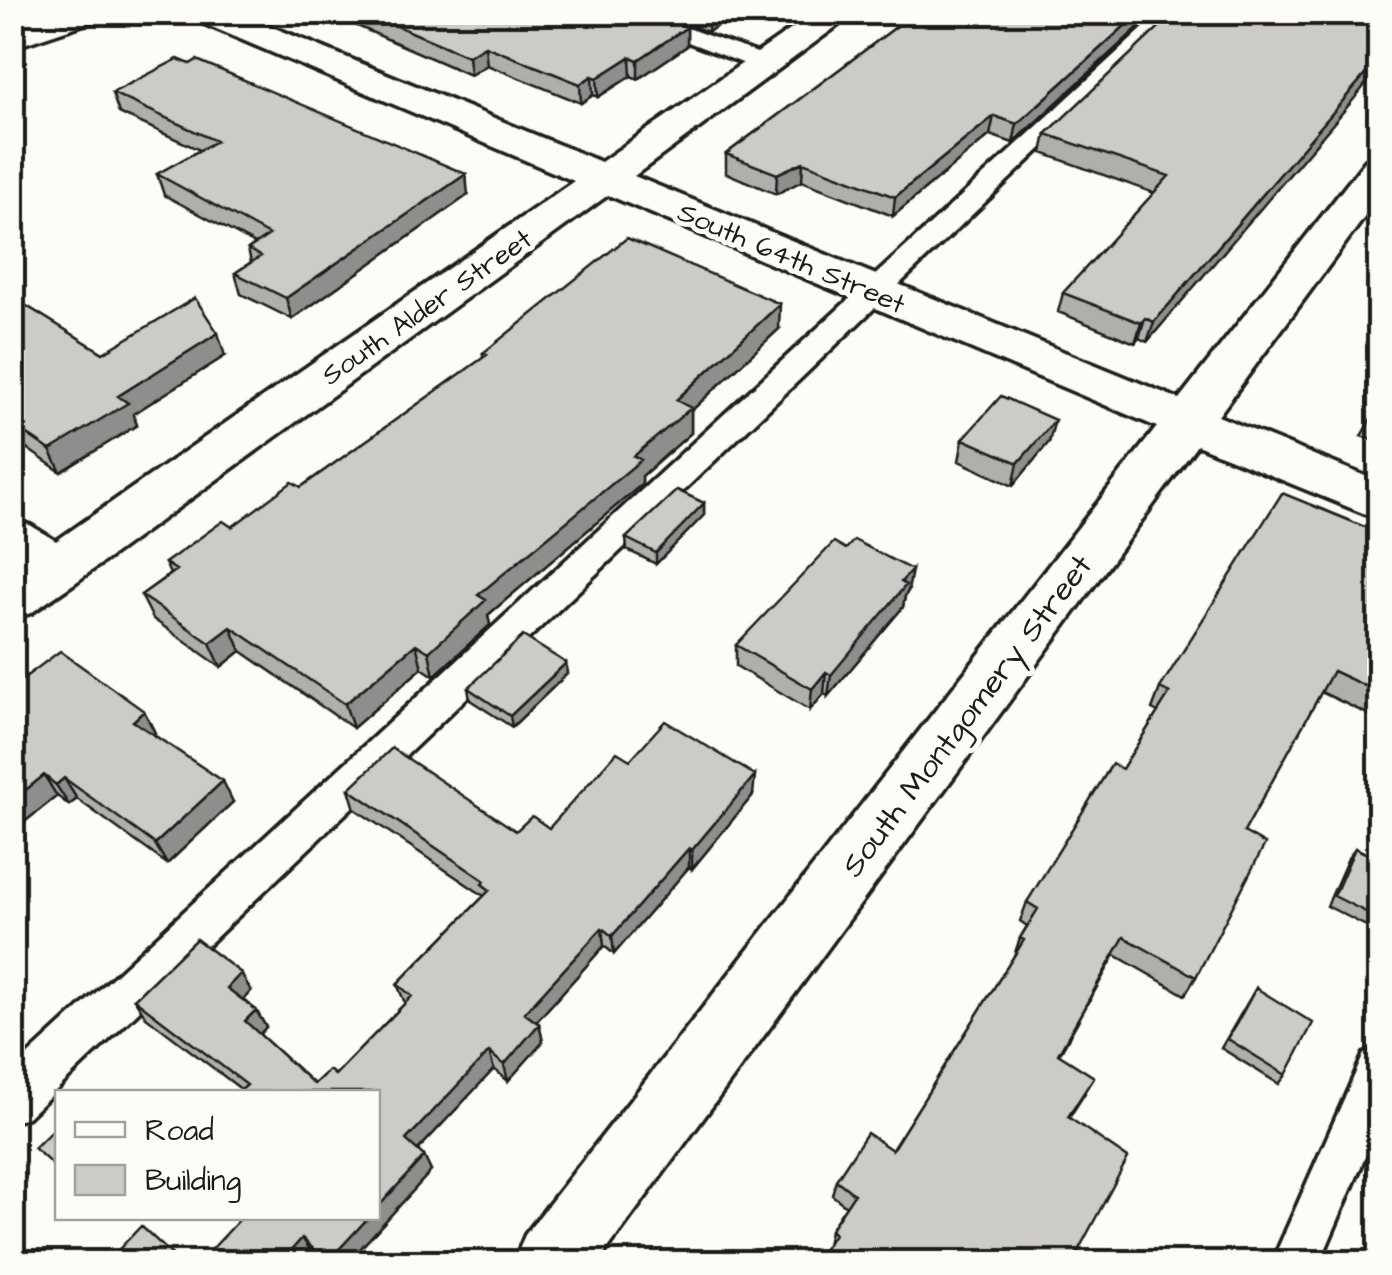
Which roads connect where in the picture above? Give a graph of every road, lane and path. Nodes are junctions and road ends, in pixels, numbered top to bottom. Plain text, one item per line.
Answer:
1 (87, 12) edge
2 (152, 12) edge
3 (205, 12) edge
4 (620, 12) edge
5 (838, 12) edge
6 (1174, 12) edge
7 (140, 16) dead end
8 (12, 38) edge
9 (766, 64) junction
10 (1380, 168) edge
11 (604, 179) junction
12 (874, 292) junction
13 (1187, 422) junction
14 (1380, 502) edge
15 (12, 538) edge
16 (57, 568) junction
17 (12, 599) edge
18 (1380, 1069) edge
19 (12, 1101) edge
20 (552, 1262) edge
21 (1296, 1262) edge

1 - 8 street
2 - 7 path
3 - 11 street, South 64th Street
4 - 9 lane
5 - 9 street, South Alder Street
6 - 12 lane
9 - 11 street, South Alder Street
10 - 13 street, South Montgomery Street
11 - 12 street, South 64th Street
11 - 16 street, South Alder Street
12 - 13 street, South 64th Street
12 - 19 lane
13 - 14 street, South 64th Street
13 - 20 street, South Montgomery Street
15 - 16 street
16 - 17 street, South Alder Street
18 - 21 lane

